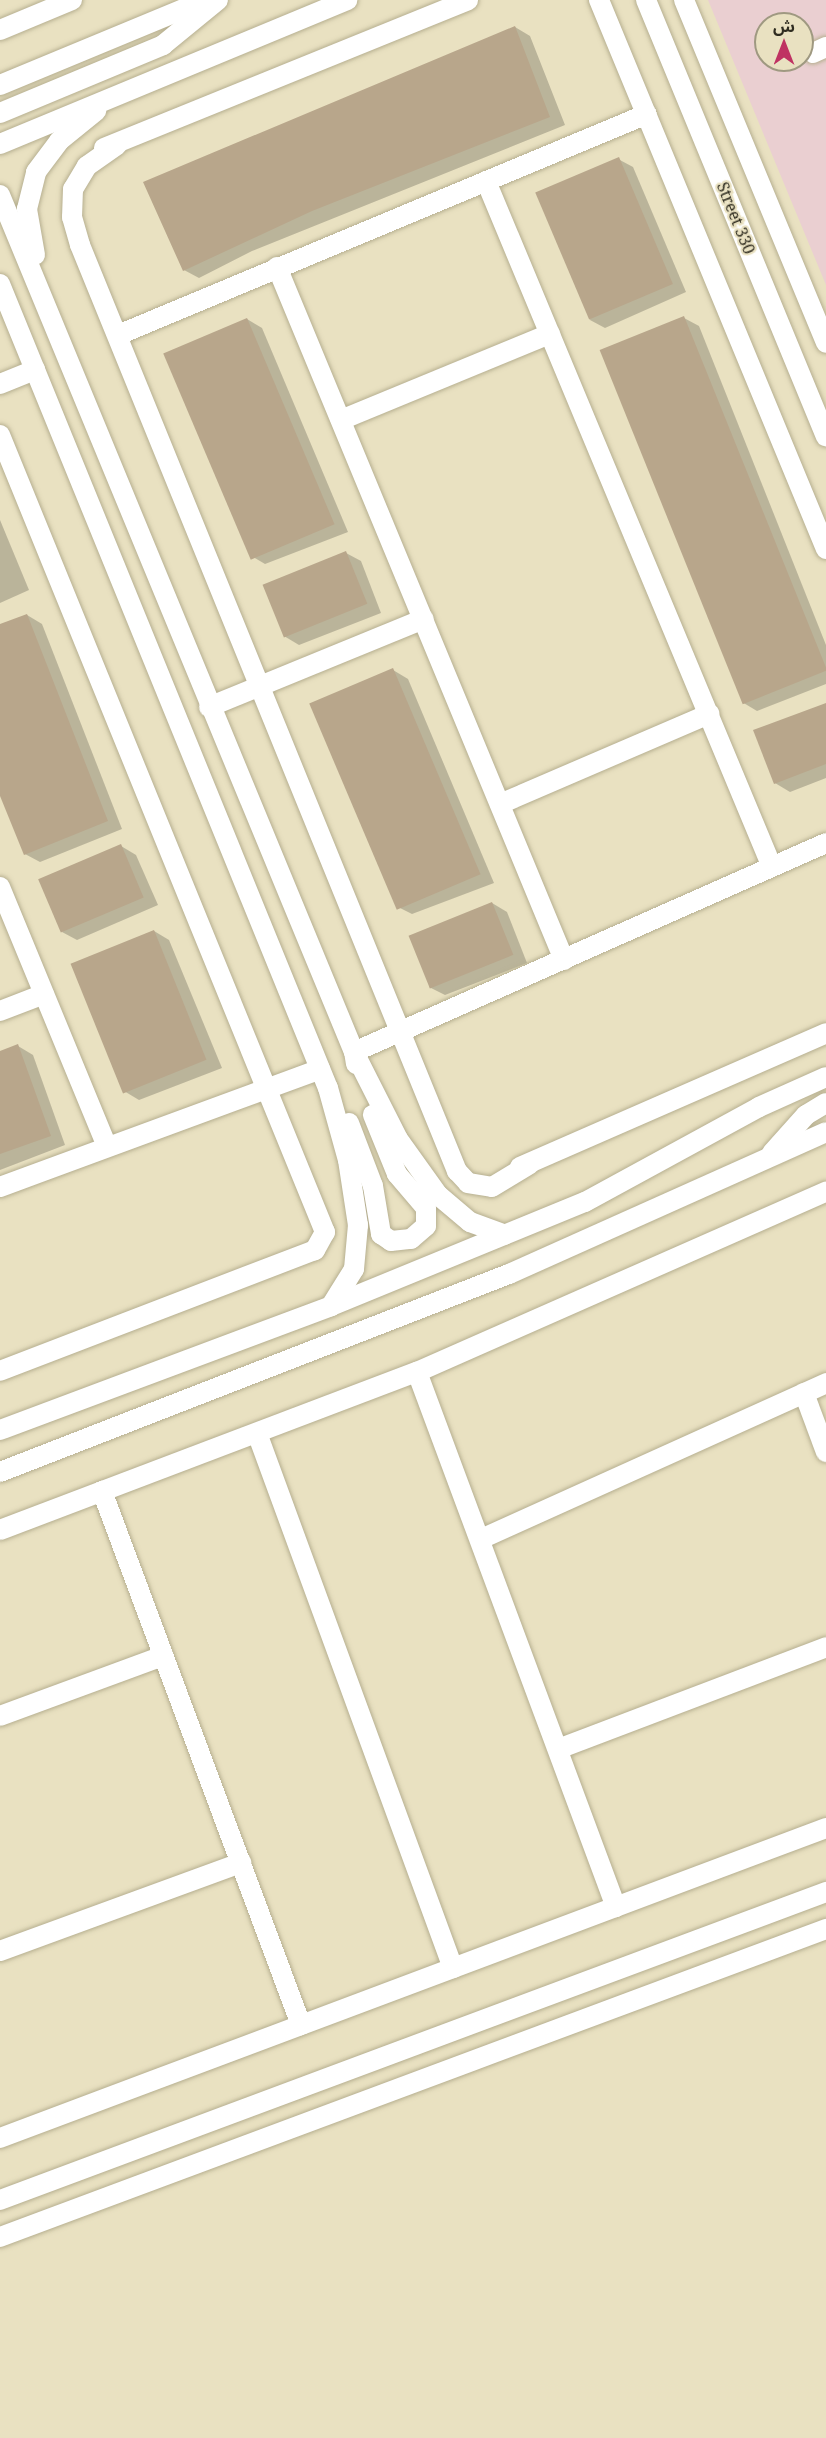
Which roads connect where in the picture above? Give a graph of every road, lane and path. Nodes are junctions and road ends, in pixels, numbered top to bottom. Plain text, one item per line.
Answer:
1 (72, 0) edge
2 (205, 0) edge
3 (218, 0) edge
4 (347, 0) edge
5 (468, 0) edge
6 (646, 0) edge
7 (684, 0) edge
8 (601, 3) edge
9 (0, 30) edge
10 (0, 86) edge
11 (108, 100) junction
12 (0, 113) edge
13 (647, 114) junction
14 (0, 144) edge
15 (486, 181) junction
16 (0, 195) edge
17 (278, 267) junction
18 (0, 284) edge
19 (46, 305) junction
20 (118, 334) junction
21 (550, 334) junction
22 (826, 343) edge
23 (35, 370) junction
24 (0, 384) edge
25 (341, 420) junction
26 (0, 435) edge
27 (826, 435) edge
28 (826, 549) edge
29 (424, 619) junction
30 (262, 686) junction
31 (208, 706) junction
32 (709, 714) junction
33 (500, 804) junction
34 (826, 843) edge
35 (772, 867) junction
36 (0, 887) edge
37 (564, 960) junction
38 (44, 994) junction
39 (0, 1011) edge
40 (403, 1031) junction
41 (826, 1033) edge
42 (354, 1052) junction
43 (320, 1069) junction
44 (826, 1077) edge
45 (268, 1088) junction
46 (327, 1088) junction
47 (826, 1104) edge
48 (826, 1132) edge
49 (107, 1147) junction
50 (768, 1157) junction
51 (0, 1187) edge
52 (826, 1192) edge
53 (505, 1235) junction
54 (331, 1306) junction
55 (0, 1371) edge
56 (417, 1372) junction
57 (826, 1383) edge
58 (804, 1393) junction
59 (0, 1430) edge
60 (257, 1433) junction
61 (826, 1452) edge
62 (0, 1472) edge
63 (102, 1491) junction
64 (0, 1530) edge
65 (481, 1539) junction
66 (826, 1647) edge
67 (163, 1656) junction
68 (0, 1716) edge
69 (558, 1749) junction
70 (826, 1828) edge
71 (241, 1863) junction
72 (826, 1892) edge
73 (616, 1907) junction
74 (826, 1929) edge
75 (0, 1952) edge
76 (453, 1968) junction
77 (301, 2025) junction
78 (0, 2138) edge
79 (0, 2200) edge
80 (0, 2237) edge

1 - 9 street
2 - 10 street
3 - 12 street
4 - 11 street
5 - 20 street
6 - 27 street, Street 330
7 - 22 street
8 - 13 street
11 - 14 street
11 - 19 street
13 - 15 street
13 - 28 street
15 - 17 street
15 - 21 street
16 - 19 street
17 - 20 street
17 - 25 street
18 - 23 street
19 - 31 street
20 - 30 street
21 - 25 street
21 - 32 street
23 - 24 street
23 - 43 street
25 - 29 street
26 - 45 street
29 - 30 street
29 - 33 street
30 - 31 street
30 - 40 street
31 - 42 street
32 - 33 street
32 - 35 street
33 - 37 street
34 - 35 street
35 - 37 street
36 - 38 street
37 - 40 street
38 - 39 street
38 - 49 street
40 - 41 street
40 - 42 street
42 - 46 street
42 - 53 street
43 - 45 street
43 - 46 street
44 - 53 street
45 - 49 street
45 - 55 street
46 - 54 street
47 - 50 street
48 - 50 street
49 - 51 street
50 - 62 street
52 - 56 street
53 - 54 street
54 - 59 street
56 - 60 street
56 - 65 street
57 - 58 street
58 - 61 street
58 - 65 street
60 - 63 street
60 - 76 street
63 - 64 street
63 - 67 street
65 - 69 street
66 - 69 street
67 - 68 street
67 - 71 street
69 - 73 street
70 - 73 street
71 - 75 street
71 - 77 street
72 - 79 street
73 - 76 street
74 - 80 street
76 - 77 street
77 - 78 street

